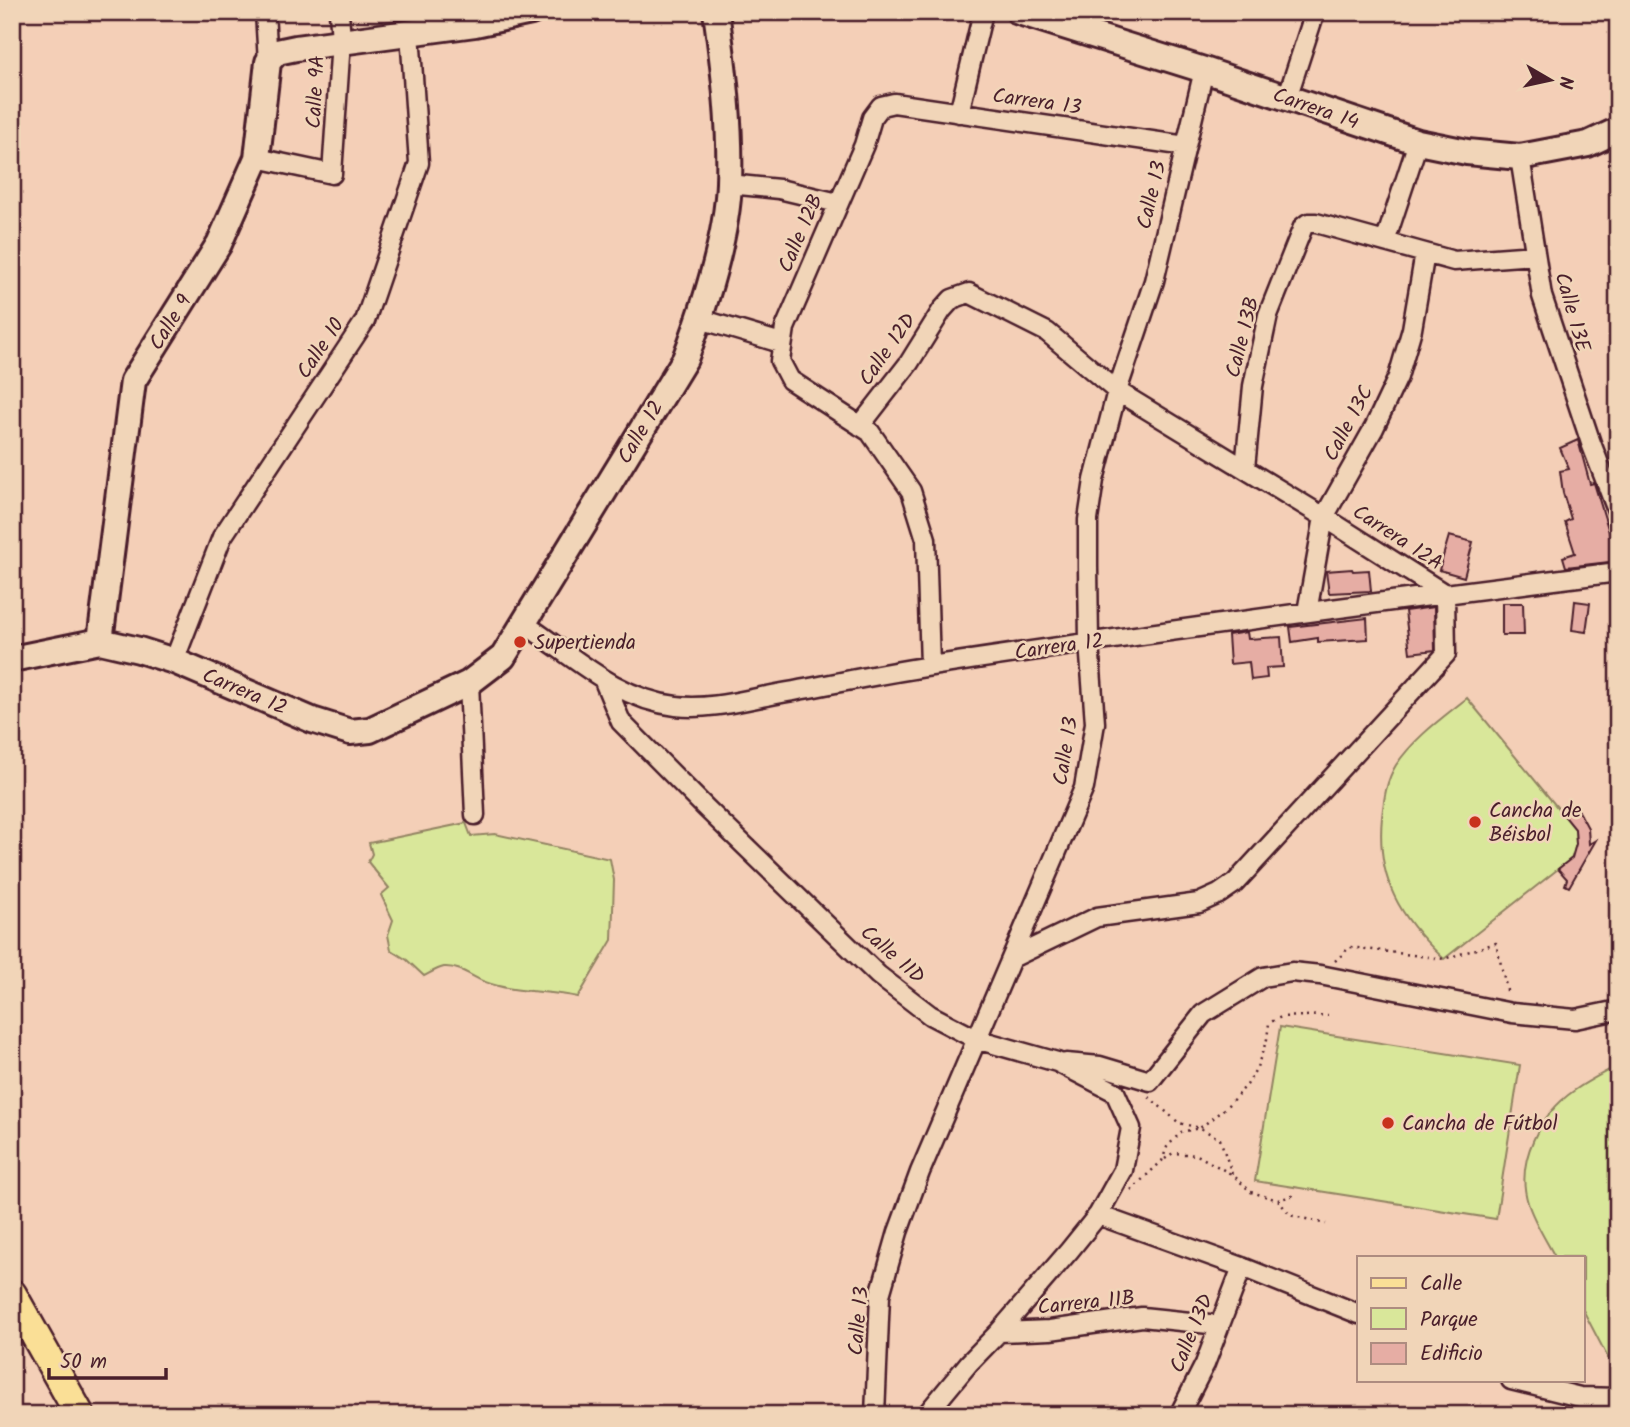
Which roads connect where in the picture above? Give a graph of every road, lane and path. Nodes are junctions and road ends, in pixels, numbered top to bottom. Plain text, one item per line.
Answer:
1 (265, 12) edge
2 (339, 12) edge
3 (531, 12) edge
4 (716, 12) edge
5 (983, 12) edge
6 (1315, 12) edge
7 (1022, 13) edge
8 (474, 18) edge
9 (410, 33) junction
10 (341, 41) junction
11 (268, 62) junction
12 (1204, 70) junction
13 (1287, 98) junction
14 (881, 106) joint
15 (959, 113) junction
16 (1618, 130) edge
17 (1418, 142) junction
18 (1186, 146) junction
19 (1520, 157) junction
20 (257, 158) junction
21 (729, 184) junction
22 (838, 203) junction
23 (1385, 242) junction
24 (1424, 253) junction
25 (1535, 255) junction
26 (952, 299) joint
27 (699, 319) junction
28 (781, 343) junction
29 (1117, 391) junction
30 (860, 426) junction
31 (1245, 468) junction
32 (1618, 513) edge
33 (1324, 517) junction
34 (1618, 572) edge
35 (1445, 594) junction
36 (1307, 612) junction
37 (523, 624) junction
38 (100, 641) junction
39 (1088, 642) junction
40 (12, 659) edge
41 (174, 661) junction
42 (930, 666) junction
43 (604, 681) junction
44 (469, 683) junction
45 (475, 815) dead end
46 (1012, 958) junction
47 (1320, 975) junction
48 (1618, 1010) edge
49 (1512, 1013) junction
50 (1328, 1015) dead end
51 (976, 1039) junction
52 (1057, 1062) junction
53 (1149, 1097) dead end
54 (1200, 1128) junction
55 (1162, 1161) junction
56 (1232, 1174) junction
57 (1295, 1195) dead end
58 (1278, 1200) junction
59 (1102, 1208) junction
60 (1326, 1224) dead end
61 (1242, 1267) junction
62 (12, 1294) edge
63 (1357, 1313) edge
64 (1219, 1325) junction
65 (999, 1332) junction
66 (1519, 1382) edge
67 (1618, 1398) edge
68 (80, 1415) edge
69 (875, 1415) edge
70 (926, 1415) edge
71 (1179, 1415) edge

1 - 11 street, Calle 9
2 - 10 street, Calle 9A
3 - 8 street
4 - 21 street, Calle 12
5 - 15 street
6 - 13 street
7 - 12 street, Carrera 14
8 - 9 street
9 - 10 street
9 - 41 street, Calle 10
10 - 11 street
10 - 20 street, Calle 9A
11 - 20 street, Calle 9
12 - 13 street, Carrera 14
12 - 18 street, Calle 13
13 - 17 street, Carrera 14
14 - 15 street, Carrera 13
14 - 22 street, Calle 12B
15 - 18 street, Carrera 13
16 - 19 street, Carrera 14
17 - 19 street, Carrera 14
17 - 23 street
18 - 29 street, Calle 13
19 - 25 street, Calle 13E
20 - 38 street, Calle 9
21 - 22 street
21 - 27 street, Calle 12
22 - 28 street, Calle 12B
23 - 24 street
23 - 31 street, Calle 13B
24 - 25 street
24 - 33 street, Calle 13C
25 - 32 street, Calle 13E
26 - 29 street, Carrera 12A
26 - 30 street, Calle 12D
27 - 28 street
27 - 37 street, Calle 12
28 - 30 street
29 - 31 street, Carrera 12A
29 - 39 street, Calle 13
30 - 42 street
31 - 33 street, Carrera 12A
33 - 35 street, Carrera 12A
33 - 36 street, Calle 13C
34 - 35 street, Carrera 12
35 - 36 street, Carrera 12
35 - 46 street, Carrera 12A
36 - 39 street, Carrera 12
37 - 43 street, Carrera 12
37 - 44 street, Calle 12
38 - 40 street, Carrera 12
38 - 41 street, Carrera 12
39 - 42 street, Carrera 12
39 - 46 street, Calle 13
41 - 44 street, Carrera 12
42 - 43 street, Carrera 12
43 - 51 street, Calle 11D
44 - 45 street
46 - 51 street, Calle 13
47 - 49 street
47 - 49 path
47 - 52 street
48 - 49 street
50 - 54 path
51 - 52 street, Calle 11D
51 - 69 street, Calle 13
52 - 59 street, Calle 11D
53 - 54 path
54 - 55 path
54 - 56 path
55 - 56 path
55 - 59 path
56 - 58 path
57 - 58 path
58 - 60 path
59 - 61 street
59 - 65 street, Calle 11D
61 - 63 street
61 - 64 street, Calle 13D
62 - 68 main road
64 - 65 street, Carrera 11B
64 - 71 street, Calle 13D
65 - 70 street, Calle 11D
66 - 67 street

